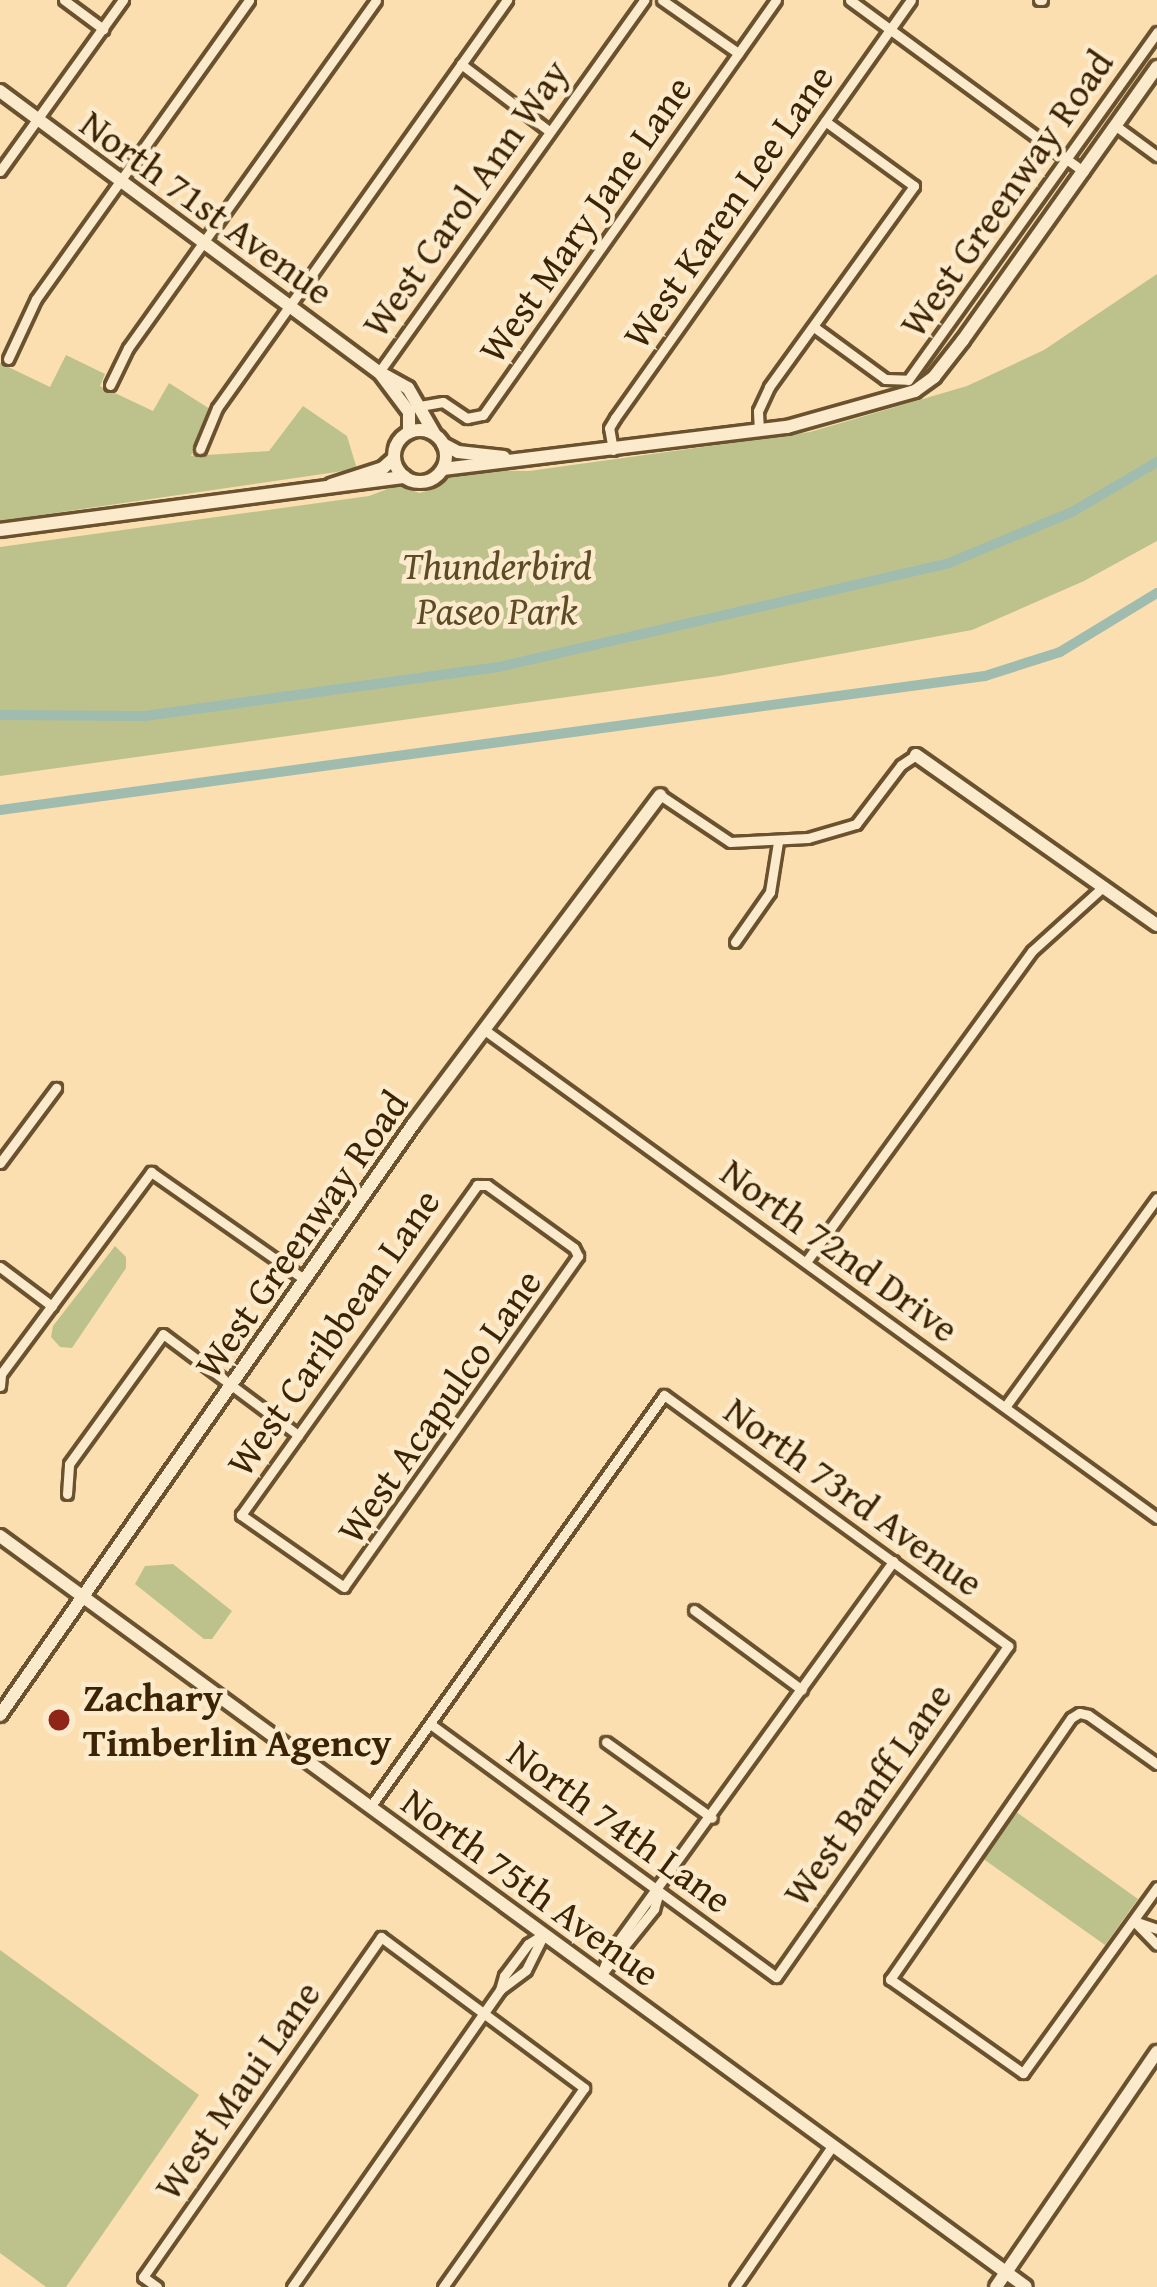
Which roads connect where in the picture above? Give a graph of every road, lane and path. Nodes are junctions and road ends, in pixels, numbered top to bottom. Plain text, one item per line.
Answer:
1 (64, 0) edge
2 (123, 0) edge
3 (249, 0) edge
4 (376, 0) edge
5 (507, 0) edge
6 (644, 0) edge
7 (662, 0) edge
8 (776, 0) edge
9 (850, 0) edge
10 (911, 0) edge
11 (103, 29) junction
12 (890, 30) junction
13 (1157, 32) edge
14 (738, 53) junction
15 (461, 64) junction
16 (1157, 67) edge
17 (0, 91) edge
18 (38, 120) junction
19 (825, 121) junction
20 (1116, 126) junction
21 (549, 130) junction
22 (1157, 156) edge
23 (1067, 160) junction
24 (0, 170) edge
25 (1084, 172) junction
26 (121, 182) junction
27 (205, 244) junction
28 (290, 305) junction
29 (814, 327) junction
30 (8, 359) dead end
31 (379, 372) junction
32 (110, 385) dead end
33 (420, 406) junction
34 (759, 431) junction
35 (409, 432) junction
36 (439, 439) junction
37 (200, 449) dead end
38 (614, 452) junction
39 (394, 458) junction
40 (517, 460) junction
41 (443, 469) junction
42 (405, 478) junction
43 (330, 485) junction
44 (0, 530) edge
45 (916, 755) joint
46 (660, 795) joint
47 (778, 842) junction
48 (1104, 886) junction
49 (1157, 925) edge
50 (735, 942) dead end
51 (487, 1031) junction
52 (56, 1088) dead end
53 (0, 1163) edge
54 (1157, 1198) edge
55 (578, 1256) joint
56 (806, 1262) junction
57 (0, 1267) edge
58 (305, 1280) junction
59 (52, 1306) junction
60 (230, 1385) junction
61 (0, 1386) edge
62 (1005, 1407) junction
63 (298, 1435) junction
64 (67, 1494) dead end
65 (241, 1515) joint
66 (1157, 1518) edge
67 (0, 1536) edge
68 (894, 1561) junction
69 (82, 1597) junction
70 (694, 1610) dead end
71 (1008, 1646) joint
72 (802, 1690) junction
73 (0, 1715) edge
74 (430, 1724) junction
75 (606, 1742) dead end
76 (1157, 1764) edge
77 (370, 1807) junction
78 (712, 1818) junction
79 (1157, 1887) edge
80 (659, 1892) junction
81 (1134, 1921) junction
82 (1157, 1929) edge
83 (544, 1934) junction
84 (1157, 1945) edge
85 (601, 1975) junction
86 (776, 1977) joint
87 (483, 2013) junction
88 (1157, 2053) edge
89 (833, 2145) junction
90 (1005, 2272) junction
91 (157, 2287) edge
92 (292, 2287) edge
93 (443, 2287) edge
94 (735, 2287) edge
95 (996, 2287) edge
96 (1026, 2287) edge

1 - 11 street
2 - 11 street
3 - 26 street
4 - 27 street
5 - 15 street
6 - 21 street, West Carol Ann Way
7 - 14 street
8 - 14 street, West Mary Jane Lane
9 - 12 street
10 - 12 street, West Karen Lee Lane
11 - 18 street
12 - 19 street, West Karen Lee Lane
12 - 23 street
13 - 23 street, West Greenway Road
14 - 33 street, West Mary Jane Lane
15 - 21 street
15 - 28 street
16 - 20 street, West Greenway Road
17 - 18 street, North 71st Avenue
18 - 24 street
18 - 26 street, North 71st Avenue
19 - 29 street
19 - 38 street, West Karen Lee Lane
20 - 22 street
20 - 25 street, West Greenway Road
21 - 31 street, West Carol Ann Way
23 - 25 street
23 - 29 street, West Greenway Road
25 - 34 street, West Greenway Road
26 - 27 street, North 71st Avenue
26 - 30 street
27 - 28 street, North 71st Avenue
27 - 32 street
28 - 31 street, North 71st Avenue
28 - 37 street
29 - 34 street
31 - 33 street, North 71st Avenue
31 - 35 street, North 71st Avenue
33 - 36 street, North 71st Avenue
34 - 38 street
35 - 36 street
35 - 39 street
36 - 40 street
36 - 41 street, North 71st Avenue
38 - 40 street
39 - 42 street
39 - 43 street
40 - 41 street
41 - 42 street
42 - 43 street
43 - 44 street
45 - 47 street
45 - 48 street
46 - 47 street
46 - 51 street, West Greenway Road
47 - 50 street
48 - 49 street
48 - 56 street
51 - 56 street, North 72nd Drive
51 - 58 street, West Greenway Road
52 - 53 street
54 - 62 street
55 - 63 street, West Caribbean Lane
55 - 65 street, West Acapulco Lane
56 - 62 street, North 72nd Drive
57 - 59 street
58 - 59 street
58 - 60 street, West Greenway Road
59 - 61 street
60 - 63 street
60 - 64 street
60 - 69 street, West Greenway Road
62 - 66 street, North 72nd Drive
63 - 65 street, West Caribbean Lane
67 - 69 street, North 75th Avenue
68 - 71 street, North 73rd Avenue
68 - 72 street
68 - 74 street, North 73rd Avenue
69 - 73 street, West Greenway Road
69 - 77 street, North 75th Avenue
70 - 72 street
71 - 86 street, West Banff Lane
72 - 78 street
74 - 77 street
74 - 80 street, North 74th Lane
75 - 78 street
76 - 81 street
77 - 83 street, North 75th Avenue
78 - 80 street
79 - 81 street
80 - 85 street
80 - 86 street, North 74th Lane
81 - 82 street
81 - 84 street
83 - 85 street, North 75th Avenue
83 - 87 street
85 - 89 street, North 75th Avenue
87 - 91 street, West Maui Lane
87 - 92 street
87 - 93 street
88 - 90 street
89 - 90 street, North 75th Avenue
89 - 94 street
90 - 95 street
90 - 96 street, North 75th Avenue

